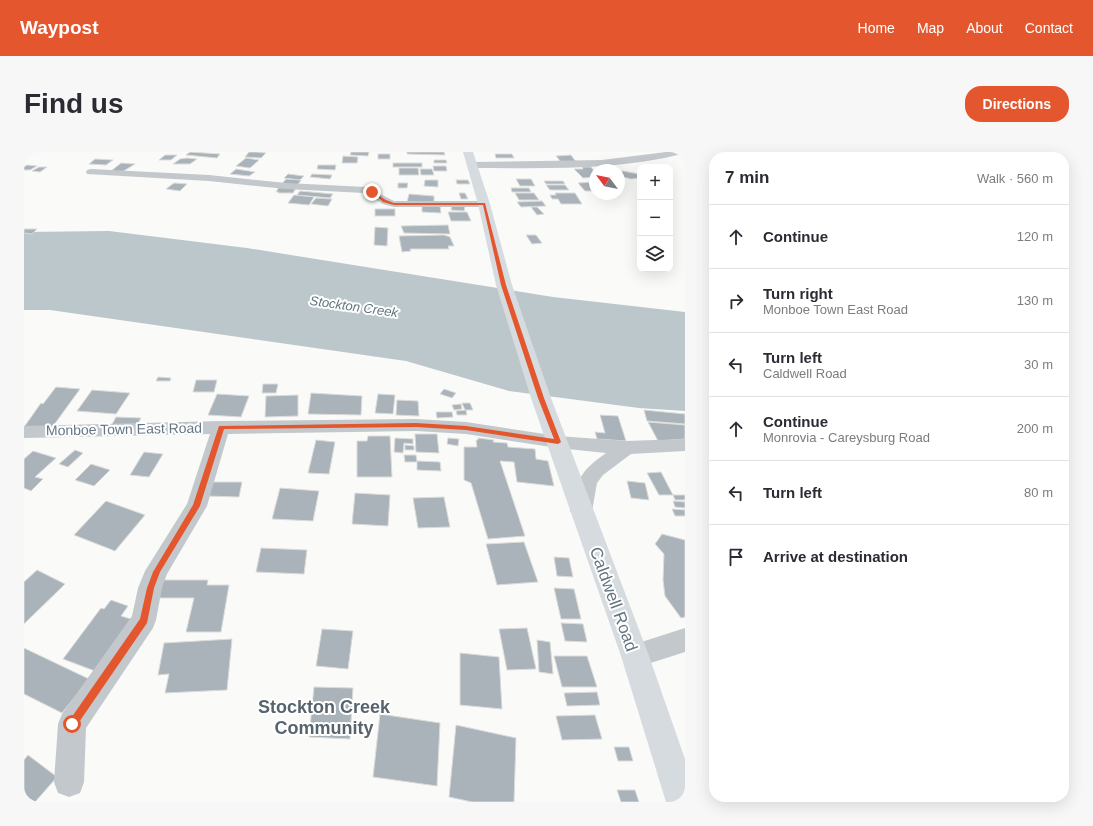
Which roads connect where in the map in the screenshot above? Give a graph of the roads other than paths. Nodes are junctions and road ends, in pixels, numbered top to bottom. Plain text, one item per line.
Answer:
1 (468, 152) edge
2 (678, 152) edge
3 (640, 160) junction
4 (685, 161) edge
5 (473, 165) junction
6 (91, 172) dead end
7 (484, 204) junction
8 (221, 427) junction
9 (24, 432) edge
10 (558, 442) junction
11 (685, 445) edge
12 (626, 448) junction
13 (581, 511) junction
14 (685, 640) edge
15 (634, 656) junction
16 (69, 782) dead end
17 (683, 802) edge

1 - 5 main road, Caldwell Road
2 - 3 street
3 - 4 street
3 - 5 street
5 - 7 main road, Caldwell Road
6 - 7 street
7 - 10 main road, Caldwell Road
8 - 9 street, Monboe Town East Road
8 - 10 street, Monboe Town East Road
8 - 16 street
10 - 12 street, Monboe Town East Road
10 - 13 main road, Caldwell Road
11 - 12 street, Monboe Town East Road
12 - 13 street
13 - 15 main road, Caldwell Road
14 - 15 street
15 - 17 main road, Caldwell Road

